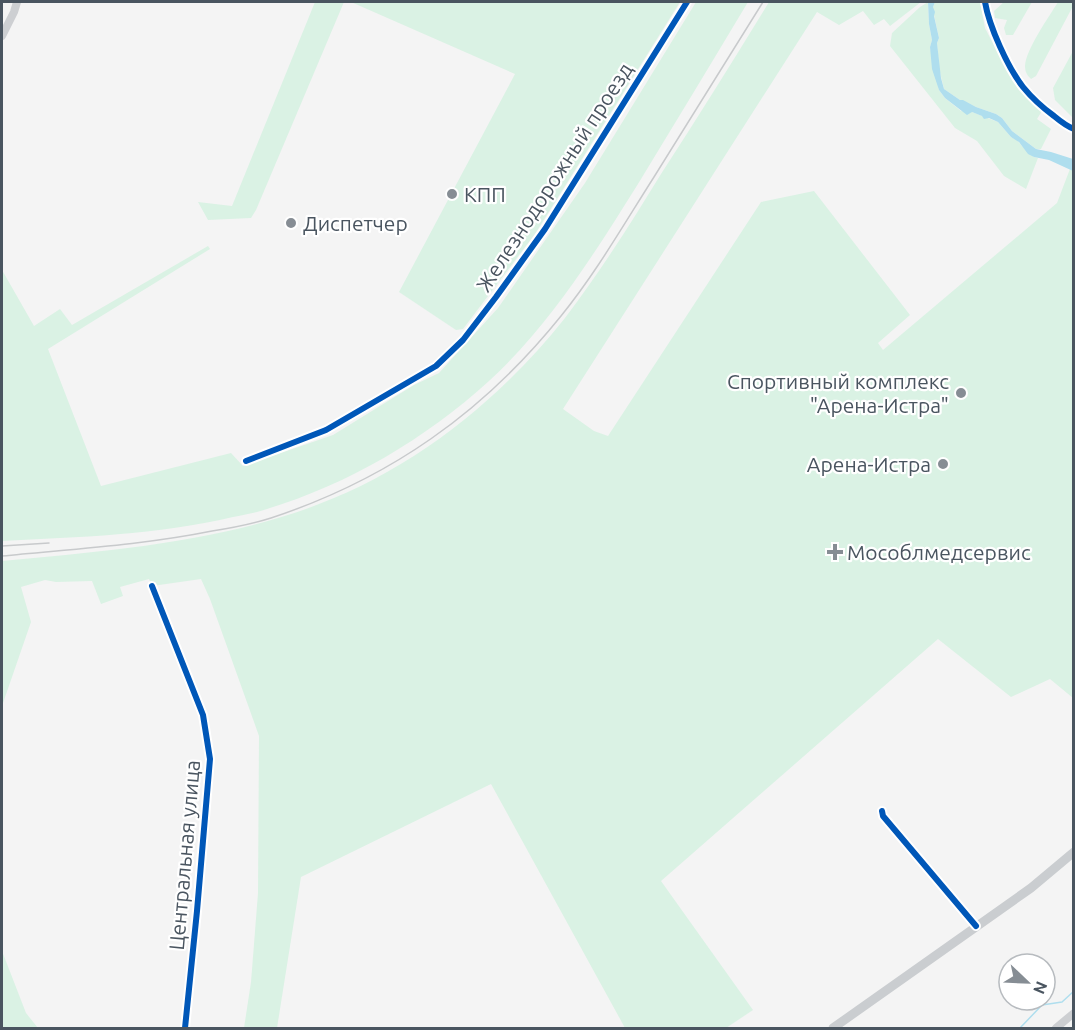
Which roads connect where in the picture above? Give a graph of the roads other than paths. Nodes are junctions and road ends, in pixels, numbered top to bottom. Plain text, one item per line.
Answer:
1 (17, 2) edge
2 (687, 2) edge
3 (985, 2) edge
4 (2, 36) edge
5 (1074, 129) edge
6 (246, 461) dead end
7 (152, 586) dead end
8 (882, 811) dead end
9 (1074, 852) edge
10 (976, 926) junction
11 (1074, 1013) edge
12 (185, 1029) edge
13 (833, 1029) edge
14 (1056, 1029) edge

1 - 4 street
2 - 6 street, Железнодорожный проезд
3 - 5 street
7 - 12 street, Центральная улица
8 - 10 street
9 - 10 main road
10 - 13 main road
11 - 14 street

